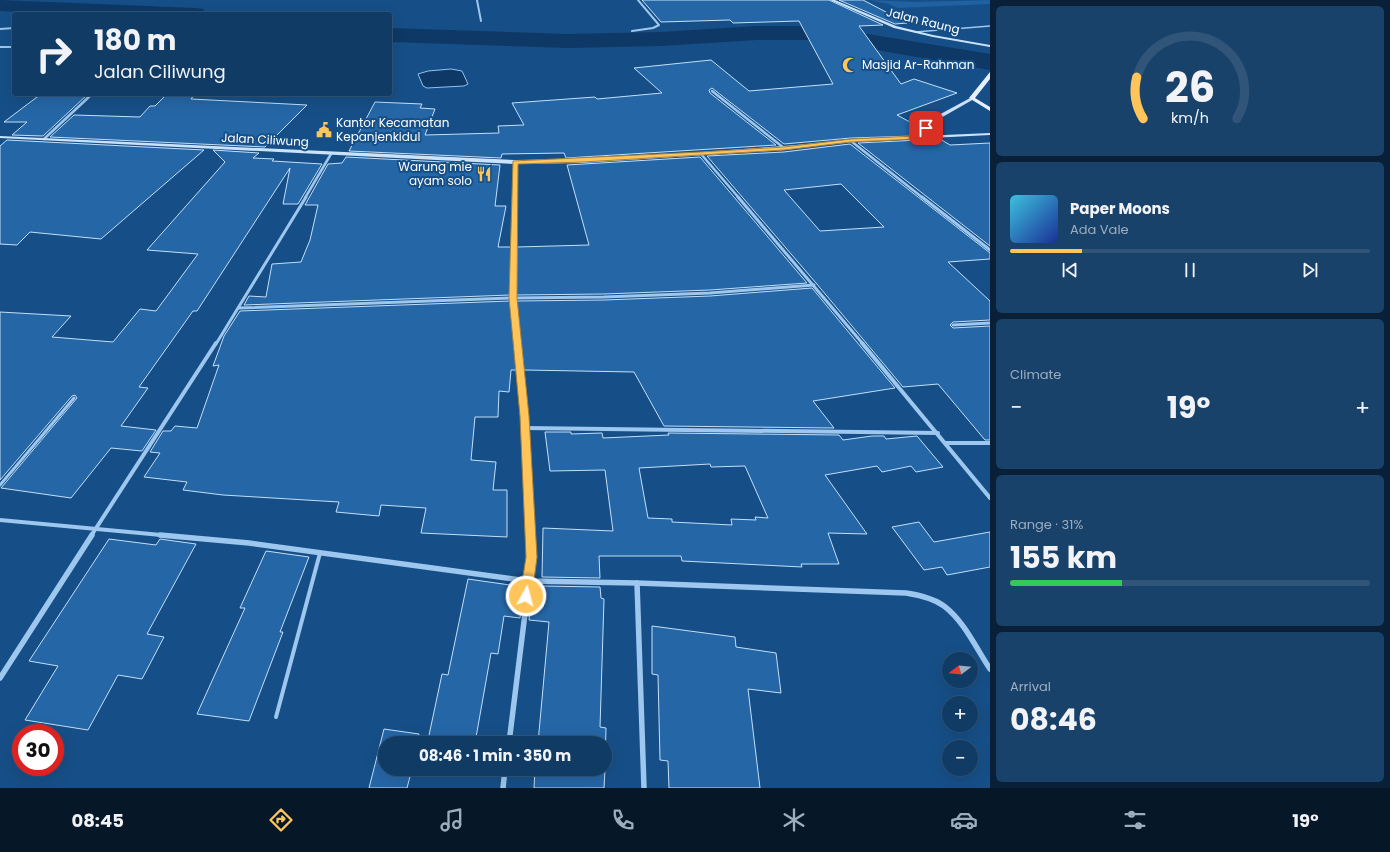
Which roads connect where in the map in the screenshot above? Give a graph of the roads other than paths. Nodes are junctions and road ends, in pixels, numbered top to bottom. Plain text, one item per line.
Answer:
1 (477, 0) edge
2 (638, 0) edge
3 (832, 0) edge
4 (481, 21) dead end
5 (990, 26) edge
6 (12, 28) edge
7 (0, 29) edge
8 (632, 31) dead end
9 (913, 32) junction
10 (990, 46) edge
11 (0, 47) edge
12 (12, 47) edge
13 (990, 75) edge
14 (712, 91) dead end
15 (90, 96) edge
16 (972, 98) junction
17 (989, 108) edge
18 (990, 134) edge
19 (0, 137) edge
20 (44, 138) junction
21 (916, 138) junction
22 (851, 141) junction
23 (784, 148) junction
24 (331, 154) junction
25 (701, 154) junction
26 (515, 162) junction
27 (990, 250) edge
28 (814, 285) junction
29 (513, 298) junction
30 (239, 308) junction
31 (990, 323) edge
32 (953, 325) dead end
33 (74, 398) dead end
34 (525, 428) junction
35 (938, 433) junction
36 (946, 443) junction
37 (990, 443) edge
38 (0, 485) edge
39 (990, 498) edge
40 (0, 520) edge
41 (96, 530) junction
42 (320, 553) junction
43 (528, 581) junction
44 (637, 583) junction
45 (990, 669) edge
46 (0, 678) edge
47 (276, 717) dead end
48 (509, 736) edge
49 (504, 776) edge
50 (503, 788) edge
51 (644, 788) edge

1 - 4 street
2 - 8 street
3 - 9 main road, Jalan Raung
5 - 9 lane
6 - 7 street
9 - 10 main road, Jalan Raung
11 - 12 street
13 - 16 main road
14 - 23 street
15 - 20 street
16 - 17 main road
16 - 21 main road
18 - 21 main road, Jalan Ciliwung
19 - 20 main road, Jalan Ciliwung
20 - 24 main road, Jalan Ciliwung
21 - 22 main road, Jalan Ciliwung
22 - 23 main road, Jalan Ciliwung
22 - 27 street
23 - 25 main road, Jalan Ciliwung
24 - 26 main road, Jalan Ciliwung
24 - 30 street
25 - 26 main road, Jalan Ciliwung
25 - 28 street
26 - 29 street
28 - 29 street
28 - 35 street
29 - 30 street
29 - 34 street
30 - 41 street
31 - 32 street
33 - 38 lane
34 - 35 street
34 - 43 street
35 - 36 street
36 - 37 street
36 - 39 street
40 - 41 street
41 - 42 street
41 - 46 street
42 - 43 street
42 - 47 lane
43 - 44 street
43 - 48 street
44 - 45 street
44 - 51 street
49 - 50 street

